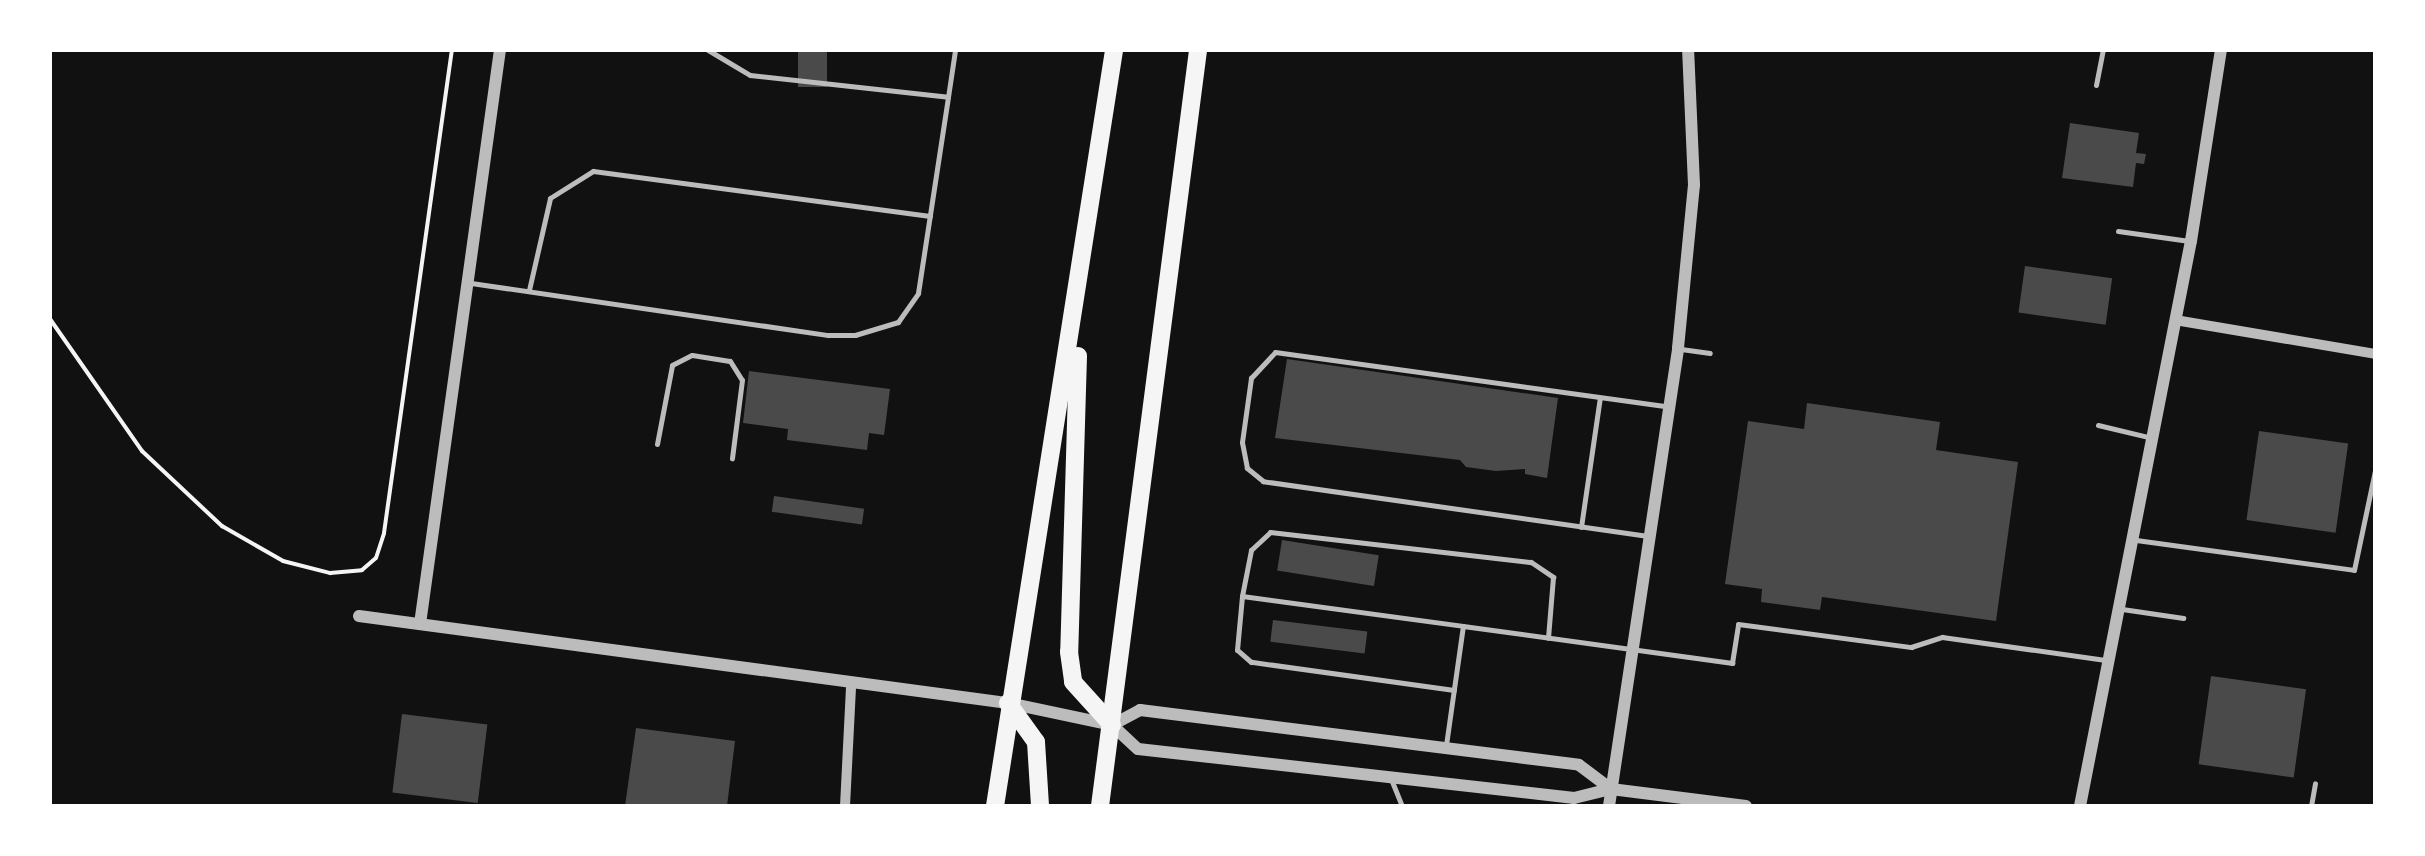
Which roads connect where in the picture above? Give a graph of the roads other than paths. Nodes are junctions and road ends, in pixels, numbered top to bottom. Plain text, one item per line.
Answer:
1 (500, 50) edge
2 (708, 50) edge
3 (955, 50) edge
4 (1114, 50) edge
5 (1198, 50) edge
6 (1688, 50) edge
7 (2103, 50) edge
8 (2221, 50) edge
9 (2096, 85) dead end
10 (948, 97) junction
11 (930, 216) junction
12 (2118, 231) dead end
13 (2191, 241) junction
14 (468, 282) junction
15 (529, 292) junction
16 (1080, 293) junction
17 (2175, 320) junction
18 (1678, 348) junction
19 (1710, 353) dead end
20 (2375, 354) edge
21 (1600, 397) junction
22 (1669, 406) junction
23 (2098, 425) dead end
24 (2150, 438) junction
25 (657, 444) dead end
26 (732, 458) dead end
27 (2375, 470) edge
28 (1581, 527) junction
29 (1648, 536) junction
30 (2128, 539) junction
31 (1242, 596) junction
32 (2114, 608) junction
33 (360, 616) dead end
34 (2184, 618) dead end
35 (420, 624) junction
36 (1463, 626) junction
37 (1548, 638) junction
38 (1630, 648) junction
39 (2104, 660) junction
40 (852, 686) junction
41 (1454, 690) junction
42 (1008, 703) junction
43 (1112, 725) junction
44 (1445, 750) junction
45 (1392, 780) junction
46 (2315, 782) dead end
47 (1611, 789) junction
48 (845, 806) edge
49 (995, 806) edge
50 (1040, 806) edge
51 (1100, 806) edge
52 (1402, 806) edge
53 (1609, 806) edge
54 (1746, 806) edge
55 (2080, 806) edge
56 (2311, 806) edge

1 - 14 street
2 - 10 lane
3 - 10 lane
4 - 16 main road
5 - 43 main road
6 - 18 street
7 - 9 lane
8 - 13 street
10 - 11 lane
11 - 15 lane
11 - 15 lane
12 - 13 lane
13 - 17 street
14 - 15 lane
14 - 35 street
16 - 42 main road
16 - 43 main road
17 - 20 street
17 - 24 street
18 - 19 lane
18 - 22 street
21 - 22 lane
21 - 28 lane
21 - 28 lane
22 - 29 street
23 - 24 lane
24 - 30 street
25 - 26 lane
27 - 30 lane
28 - 29 lane
29 - 38 street
30 - 32 street
31 - 36 lane
31 - 37 lane
31 - 41 lane
32 - 34 lane
32 - 39 street
33 - 35 street
35 - 40 street
36 - 37 lane
36 - 41 lane
37 - 38 lane
38 - 39 lane
38 - 47 street
39 - 55 street
40 - 42 street
40 - 48 street
41 - 44 lane
42 - 43 street
42 - 49 main road
42 - 50 main road
43 - 44 street
43 - 45 street
43 - 51 main road
44 - 47 street
45 - 47 street
45 - 52 lane
46 - 56 lane
47 - 53 street
47 - 54 street

